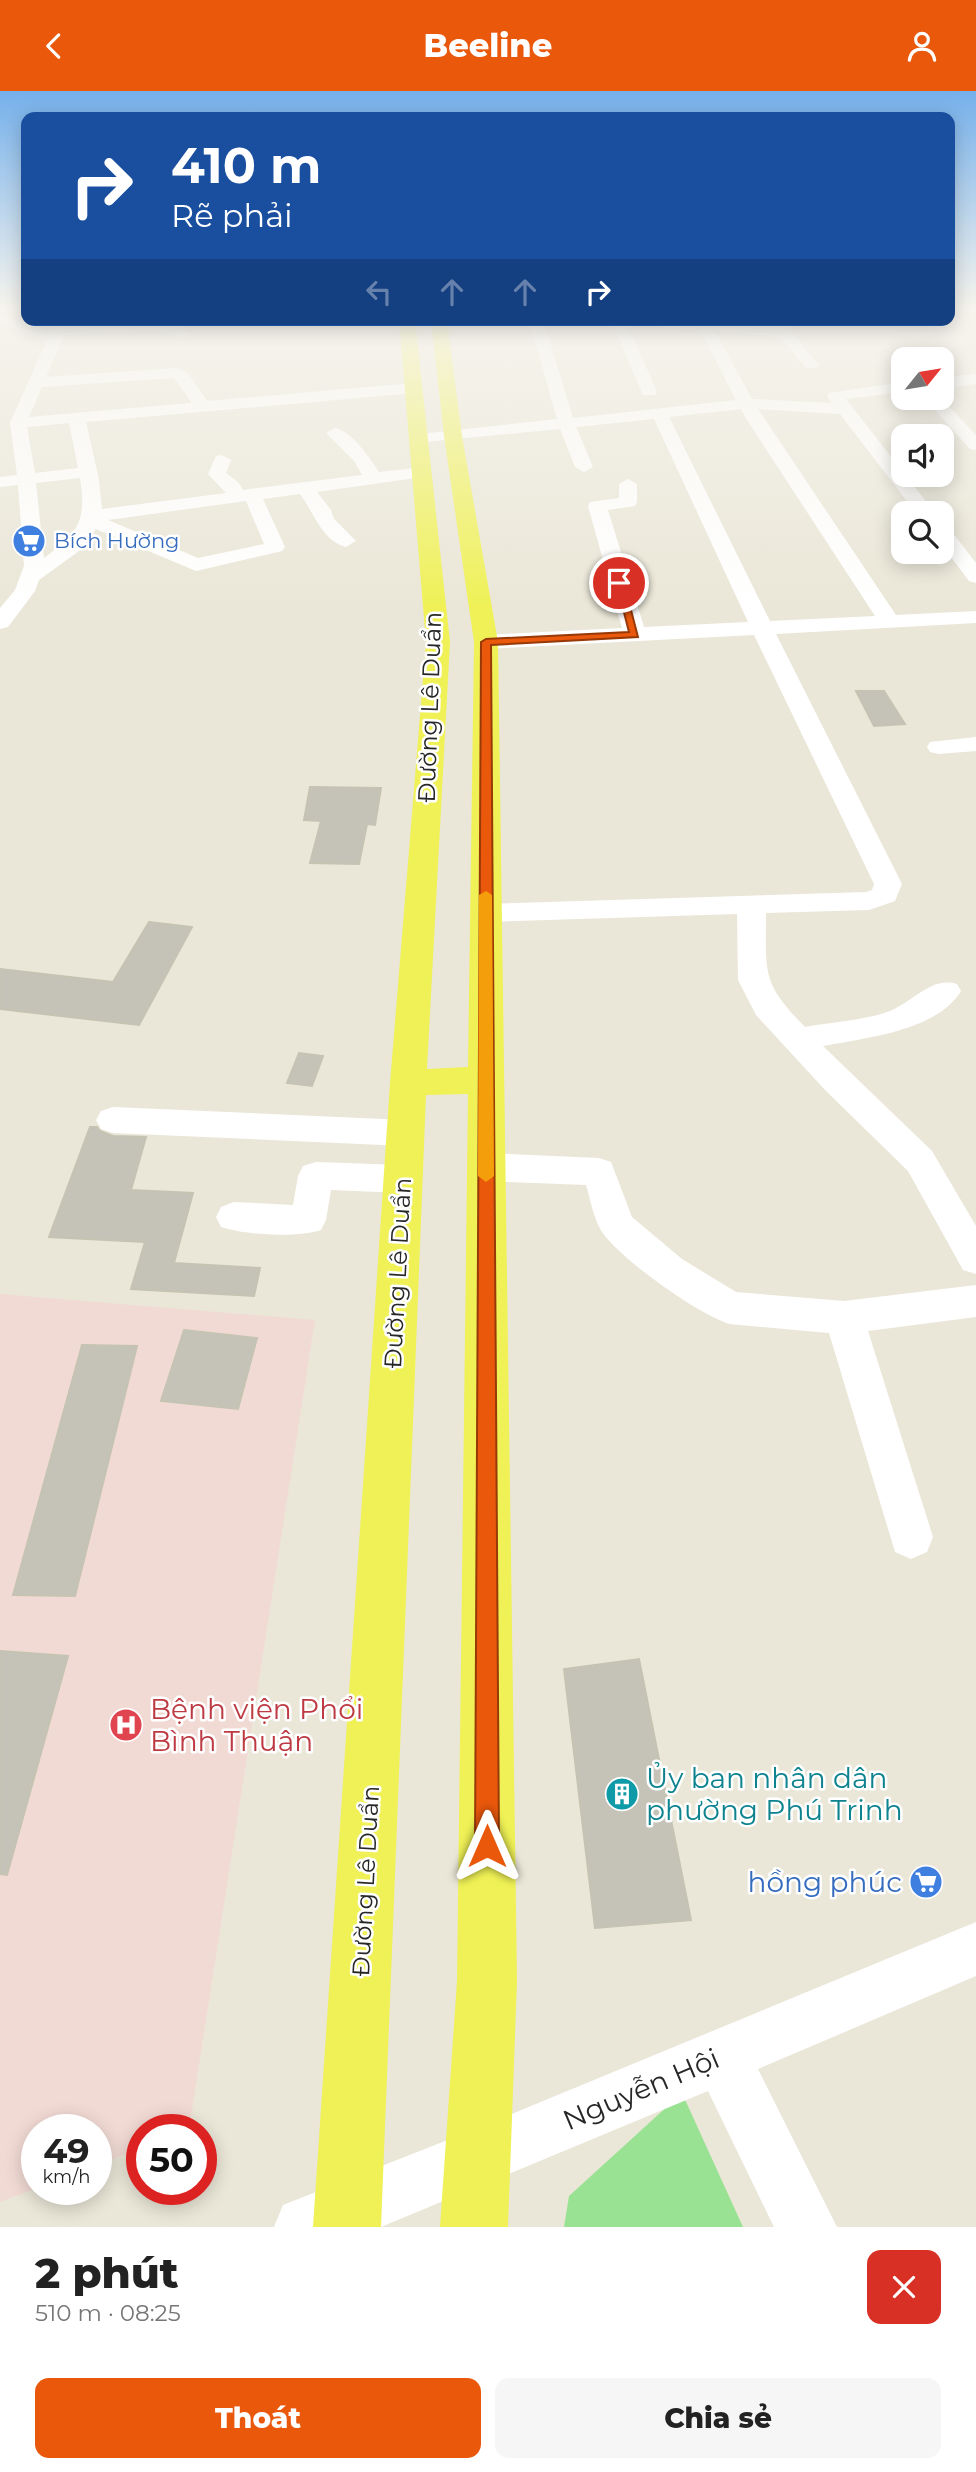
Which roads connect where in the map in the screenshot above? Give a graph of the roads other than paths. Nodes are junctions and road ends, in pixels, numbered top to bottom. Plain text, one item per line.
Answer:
1 (24, 409) edge
2 (86, 409) edge
3 (420, 409) edge
4 (434, 409) edge
5 (562, 409) edge
6 (701, 409) edge
7 (749, 409) edge
8 (839, 409) edge
9 (845, 409) joint
10 (944, 410) edge
11 (659, 413) junction
12 (77, 419) junction
13 (18, 423) junction
14 (566, 423) junction
15 (335, 433) dead end
16 (975, 442) edge
17 (432, 449) junction
18 (222, 460) dead end
19 (584, 467) dead end
20 (86, 472) junction
21 (267, 473) dead end
22 (373, 478) junction
23 (26, 479) junction
24 (0, 482) edge
25 (628, 484) dead end
26 (303, 487) junction
27 (240, 492) junction
28 (917, 501) edge
29 (93, 518) junction
30 (346, 541) dead end
31 (954, 548) edge
32 (32, 576) junction
33 (976, 577) edge
34 (976, 617) edge
35 (0, 622) edge
36 (890, 622) junction
37 (763, 628) junction
38 (635, 635) junction
39 (438, 642) junction
40 (486, 642) junction
41 (976, 744) edge
42 (939, 747) dead end
43 (752, 904) junction
44 (486, 913) junction
45 (946, 991) dead end
46 (796, 1040) junction
47 (485, 1080) junction
48 (408, 1083) junction
49 (113, 1120) dead end
50 (405, 1133) junction
51 (486, 1167) junction
52 (403, 1179) junction
53 (234, 1217) dead end
54 (976, 1259) edge
55 (976, 1301) edge
56 (844, 1318) junction
57 (911, 1537) dead end
58 (976, 1949) edge
59 (720, 2056) junction
60 (478, 2158) junction
61 (333, 2221) edge
62 (474, 2227) edge
63 (806, 2227) edge

1 - 13 street
2 - 12 street
3 - 17 main road, Đường Lê Duẩn
4 - 17 main road, Đường Lê Duẩn
5 - 14 street
6 - 11 street
7 - 36 street
8 - 9 street
9 - 28 street
10 - 16 street
11 - 14 street
11 - 37 street
12 - 13 street
12 - 20 street
13 - 23 street
14 - 17 street
14 - 19 street
15 - 22 street
17 - 22 street
17 - 39 main road, Đường Lê Duẩn
17 - 40 main road, Đường Lê Duẩn
18 - 27 street
20 - 23 street
20 - 29 street
21 - 27 street
22 - 26 street
23 - 24 street
23 - 32 street
25 - 38 street
26 - 27 street
26 - 30 street
27 - 29 street
27 - 29 street
29 - 32 street
31 - 33 street
32 - 35 street
34 - 36 street
36 - 37 street
37 - 38 street
37 - 43 street
38 - 40 street
39 - 40 main road
39 - 48 main road, Đường Lê Duẩn
40 - 44 main road, Đường Lê Duẩn
41 - 42 street
43 - 44 street
43 - 46 street
44 - 47 main road, Đường Lê Duẩn
45 - 46 street
46 - 54 street
47 - 48 main road
47 - 51 main road, Đường Lê Duẩn
48 - 50 main road, Đường Lê Duẩn
49 - 50 street
50 - 52 main road, Đường Lê Duẩn
51 - 56 street
51 - 60 main road, Đường Lê Duẩn
52 - 53 street
52 - 61 main road, Đường Lê Duẩn
55 - 56 street
56 - 57 street
58 - 59 street, Nguyễn Hội
59 - 60 street, Nguyễn Hội
59 - 63 street
60 - 61 street, Nguyễn Hội
60 - 62 main road, Đường Lê Duẩn

